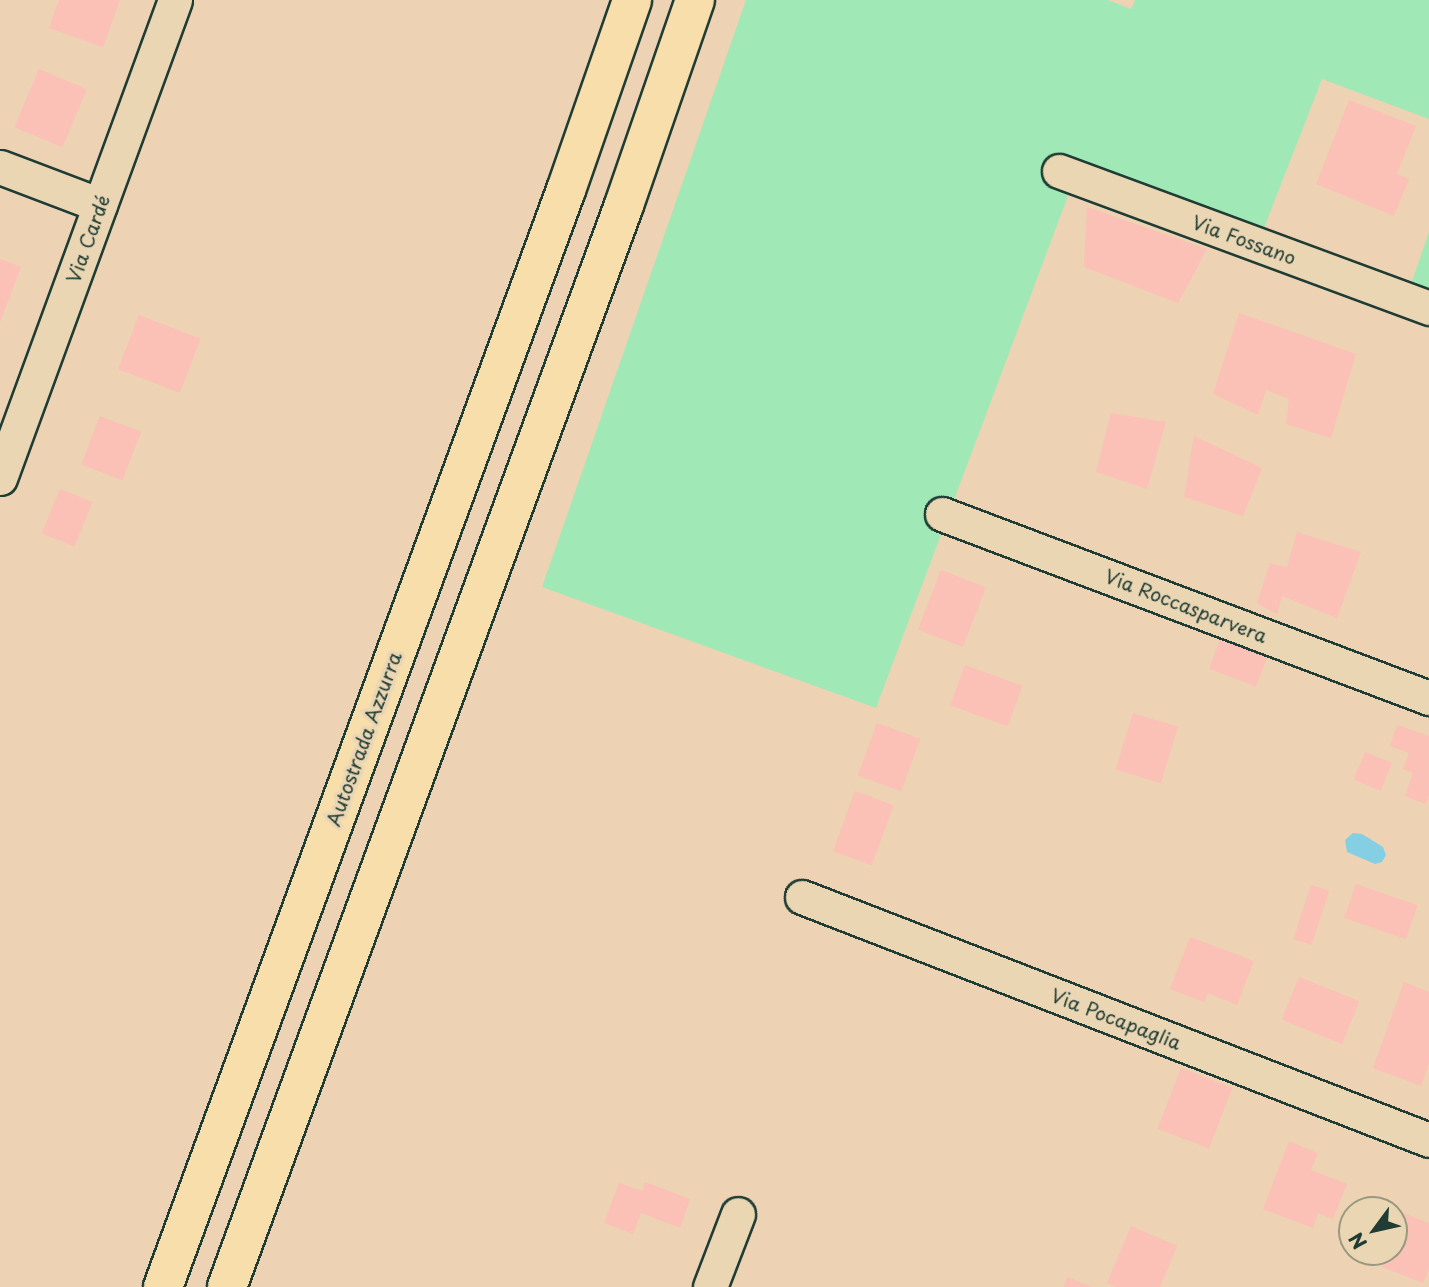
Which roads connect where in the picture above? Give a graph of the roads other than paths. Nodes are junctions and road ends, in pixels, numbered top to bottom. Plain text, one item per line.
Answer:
1 (175, 0) edge
2 (632, 0) edge
3 (643, 0) edge
4 (695, 0) edge
5 (707, 0) edge
6 (0, 167) edge
7 (1059, 171) dead end
8 (566, 190) junction
9 (100, 205) junction
10 (624, 205) junction
11 (1429, 309) edge
12 (0, 478) edge
13 (942, 514) dead end
14 (1429, 698) edge
15 (802, 897) dead end
16 (1429, 1140) edge
17 (738, 1214) dead end
18 (163, 1287) edge
19 (227, 1287) edge
20 (710, 1287) edge

1 - 9 street, Via Cardé
2 - 8 highway
3 - 8 highway
4 - 10 highway
5 - 10 highway
6 - 9 street
7 - 11 street, Via Fossano
8 - 18 highway, Autostrada Azzurra
9 - 12 street, Via Cardé
10 - 19 highway
13 - 14 street, Via Roccasparvera
15 - 16 street, Via Pocapaglia
17 - 20 street

